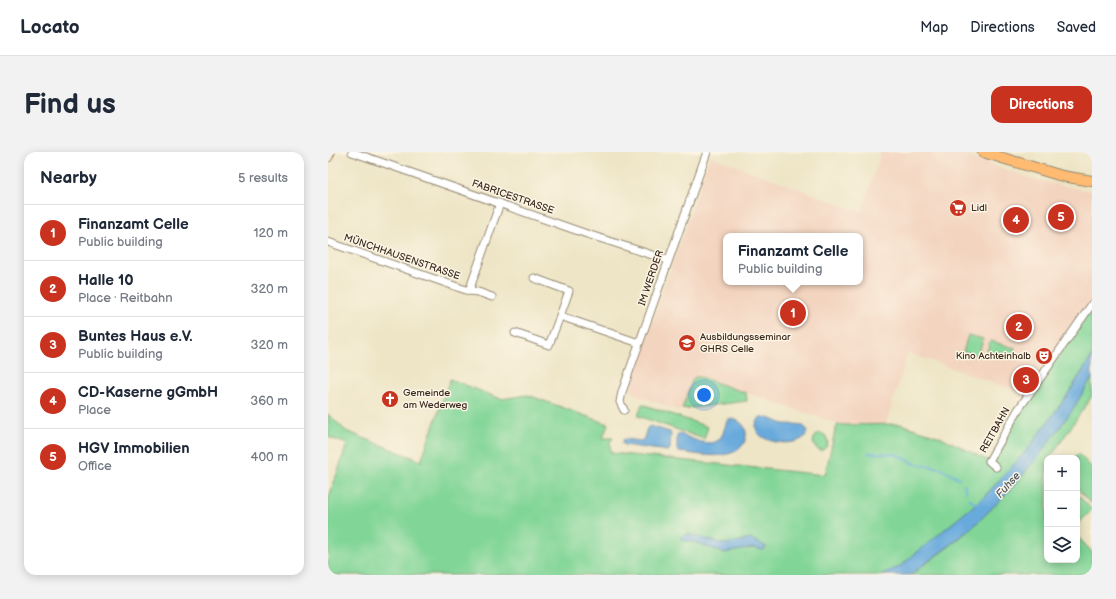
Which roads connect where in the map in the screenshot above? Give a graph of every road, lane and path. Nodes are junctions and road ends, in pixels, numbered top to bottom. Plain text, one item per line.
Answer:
1 (330, 152) edge
2 (352, 152) edge
3 (707, 152) edge
4 (983, 152) edge
5 (328, 157) edge
6 (1092, 181) edge
7 (500, 203) junction
8 (328, 242) edge
9 (668, 260) junction
10 (534, 278) dead end
11 (470, 291) junction
12 (492, 297) dead end
13 (1092, 304) edge
14 (560, 316) junction
15 (515, 333) dead end
16 (639, 343) junction
17 (624, 410) dead end
18 (996, 467) dead end

1 - 5 main road
2 - 7 street, FABRICESTRASSE
3 - 9 street, IM WERDER
4 - 6 main road
7 - 9 street, FABRICESTRASSE
7 - 11 street, MÜNCHHAUSENSTRASSE
8 - 11 street, MÜNCHHAUSENSTRASSE
9 - 16 street, IM WERDER
10 - 14 street
11 - 12 street, MÜNCHHAUSENSTRASSE
13 - 18 street, REITBAHN
14 - 15 street
14 - 16 street
16 - 17 street, IM WERDER

